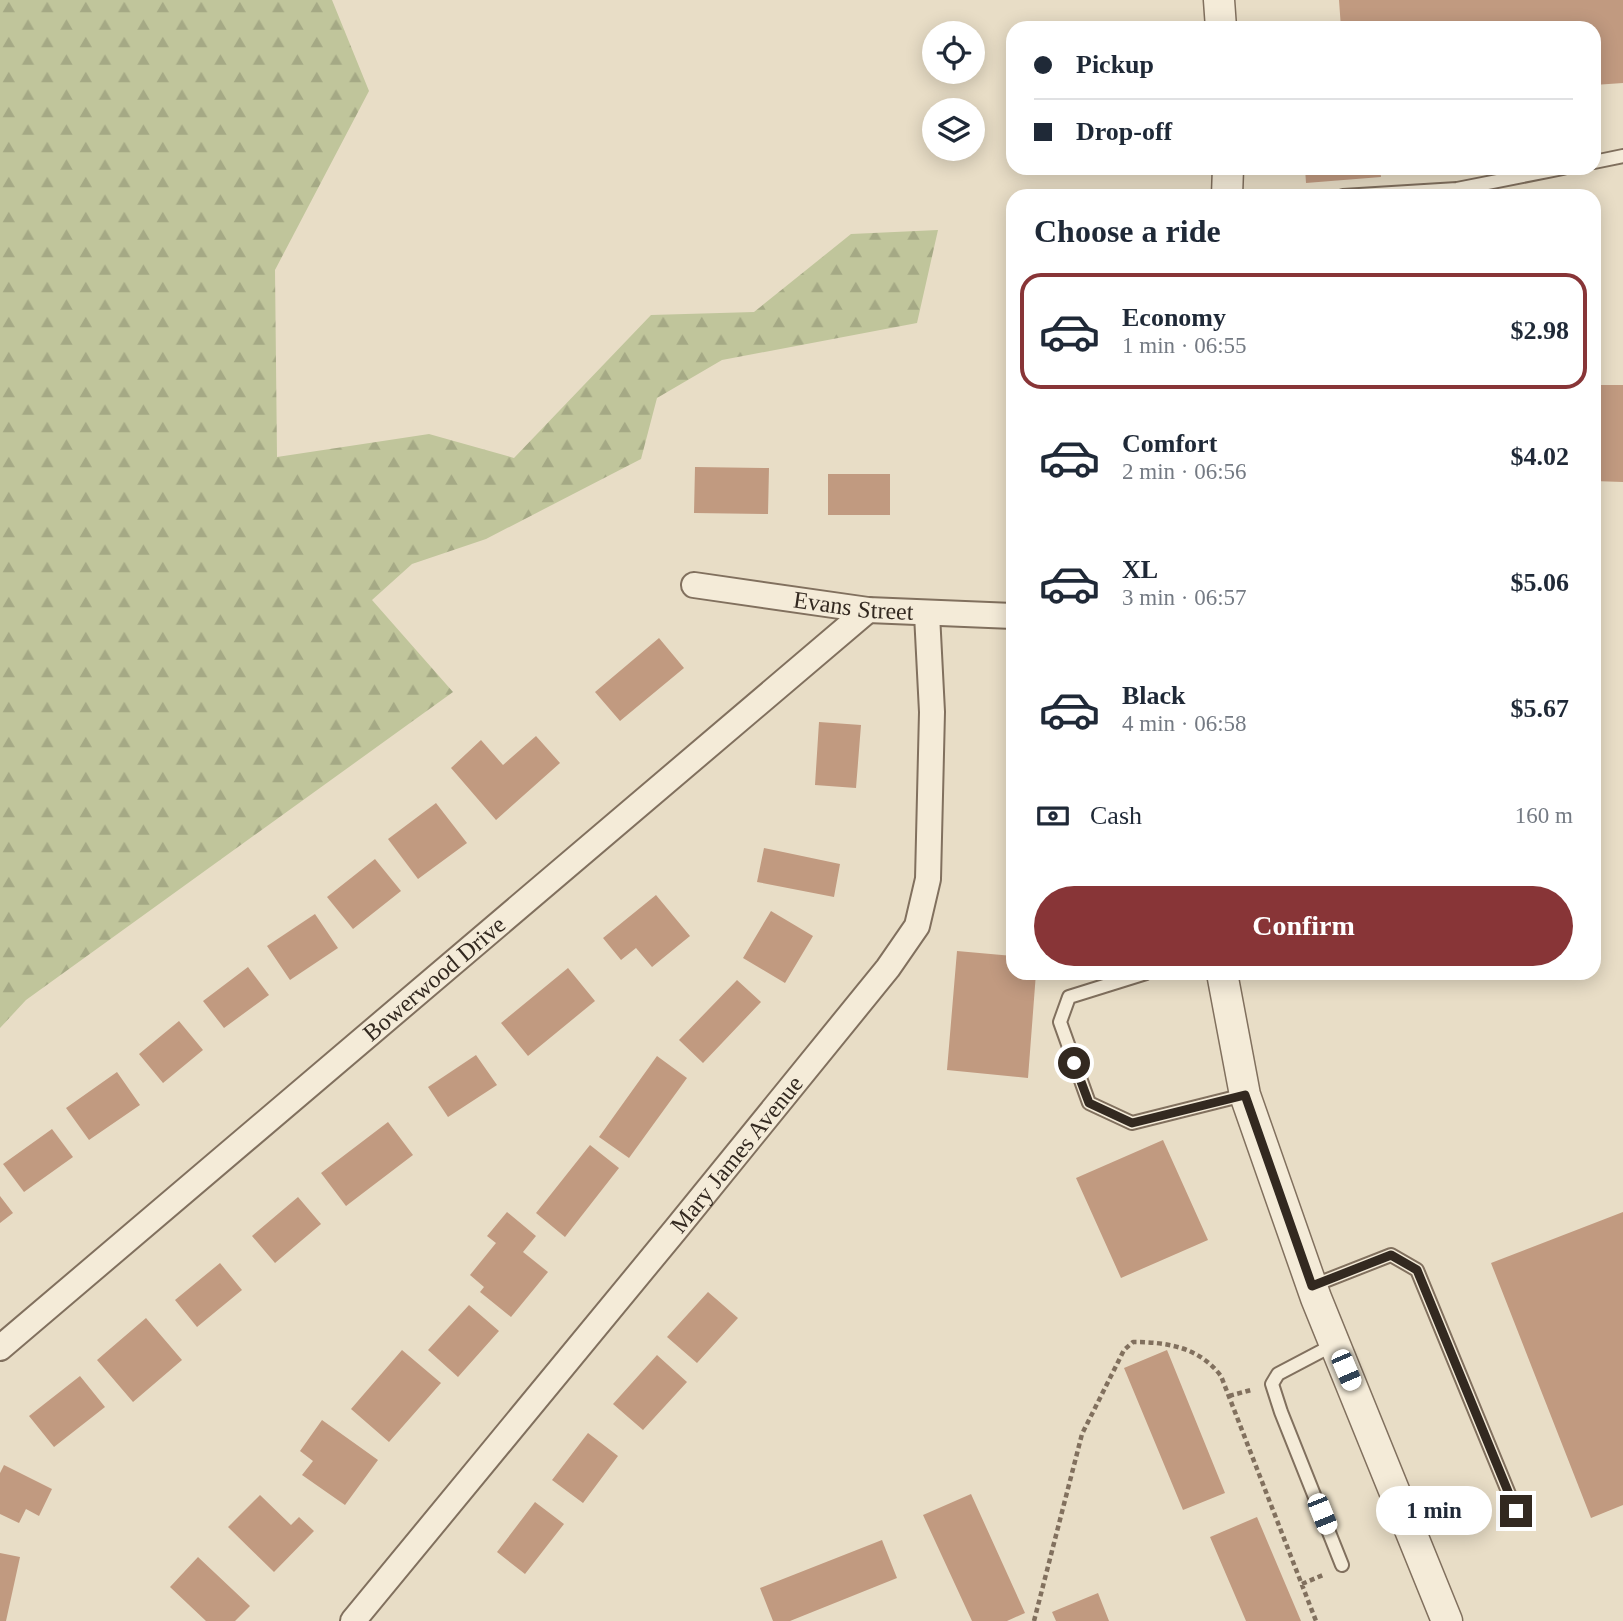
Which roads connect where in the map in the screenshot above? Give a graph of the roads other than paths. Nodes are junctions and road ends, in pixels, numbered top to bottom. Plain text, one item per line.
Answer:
1 (1219, 0) edge
2 (1220, 21) edge
3 (1623, 156) edge
4 (1601, 161) edge
5 (1528, 175) edge
6 (1457, 189) edge
7 (694, 585) dead end
8 (869, 610) junction
9 (928, 614) junction
10 (1006, 616) edge
11 (1124, 980) edge
12 (1223, 980) edge
13 (1245, 1095) junction
14 (1312, 1286) junction
15 (1335, 1344) junction
16 (0, 1348) edge
17 (1516, 1511) dead end
18 (1342, 1565) dead end
19 (353, 1621) edge
20 (1447, 1621) edge

1 - 2 street
3 - 4 lane
5 - 6 lane
7 - 8 street, Evans Street
8 - 9 street, Evans Street
8 - 16 street, Bowerwood Drive
9 - 10 street, Evans Street
9 - 19 street, Mary James Avenue
11 - 13 lane
12 - 13 street
13 - 14 street
14 - 15 street
14 - 17 lane
15 - 18 lane
15 - 20 street

